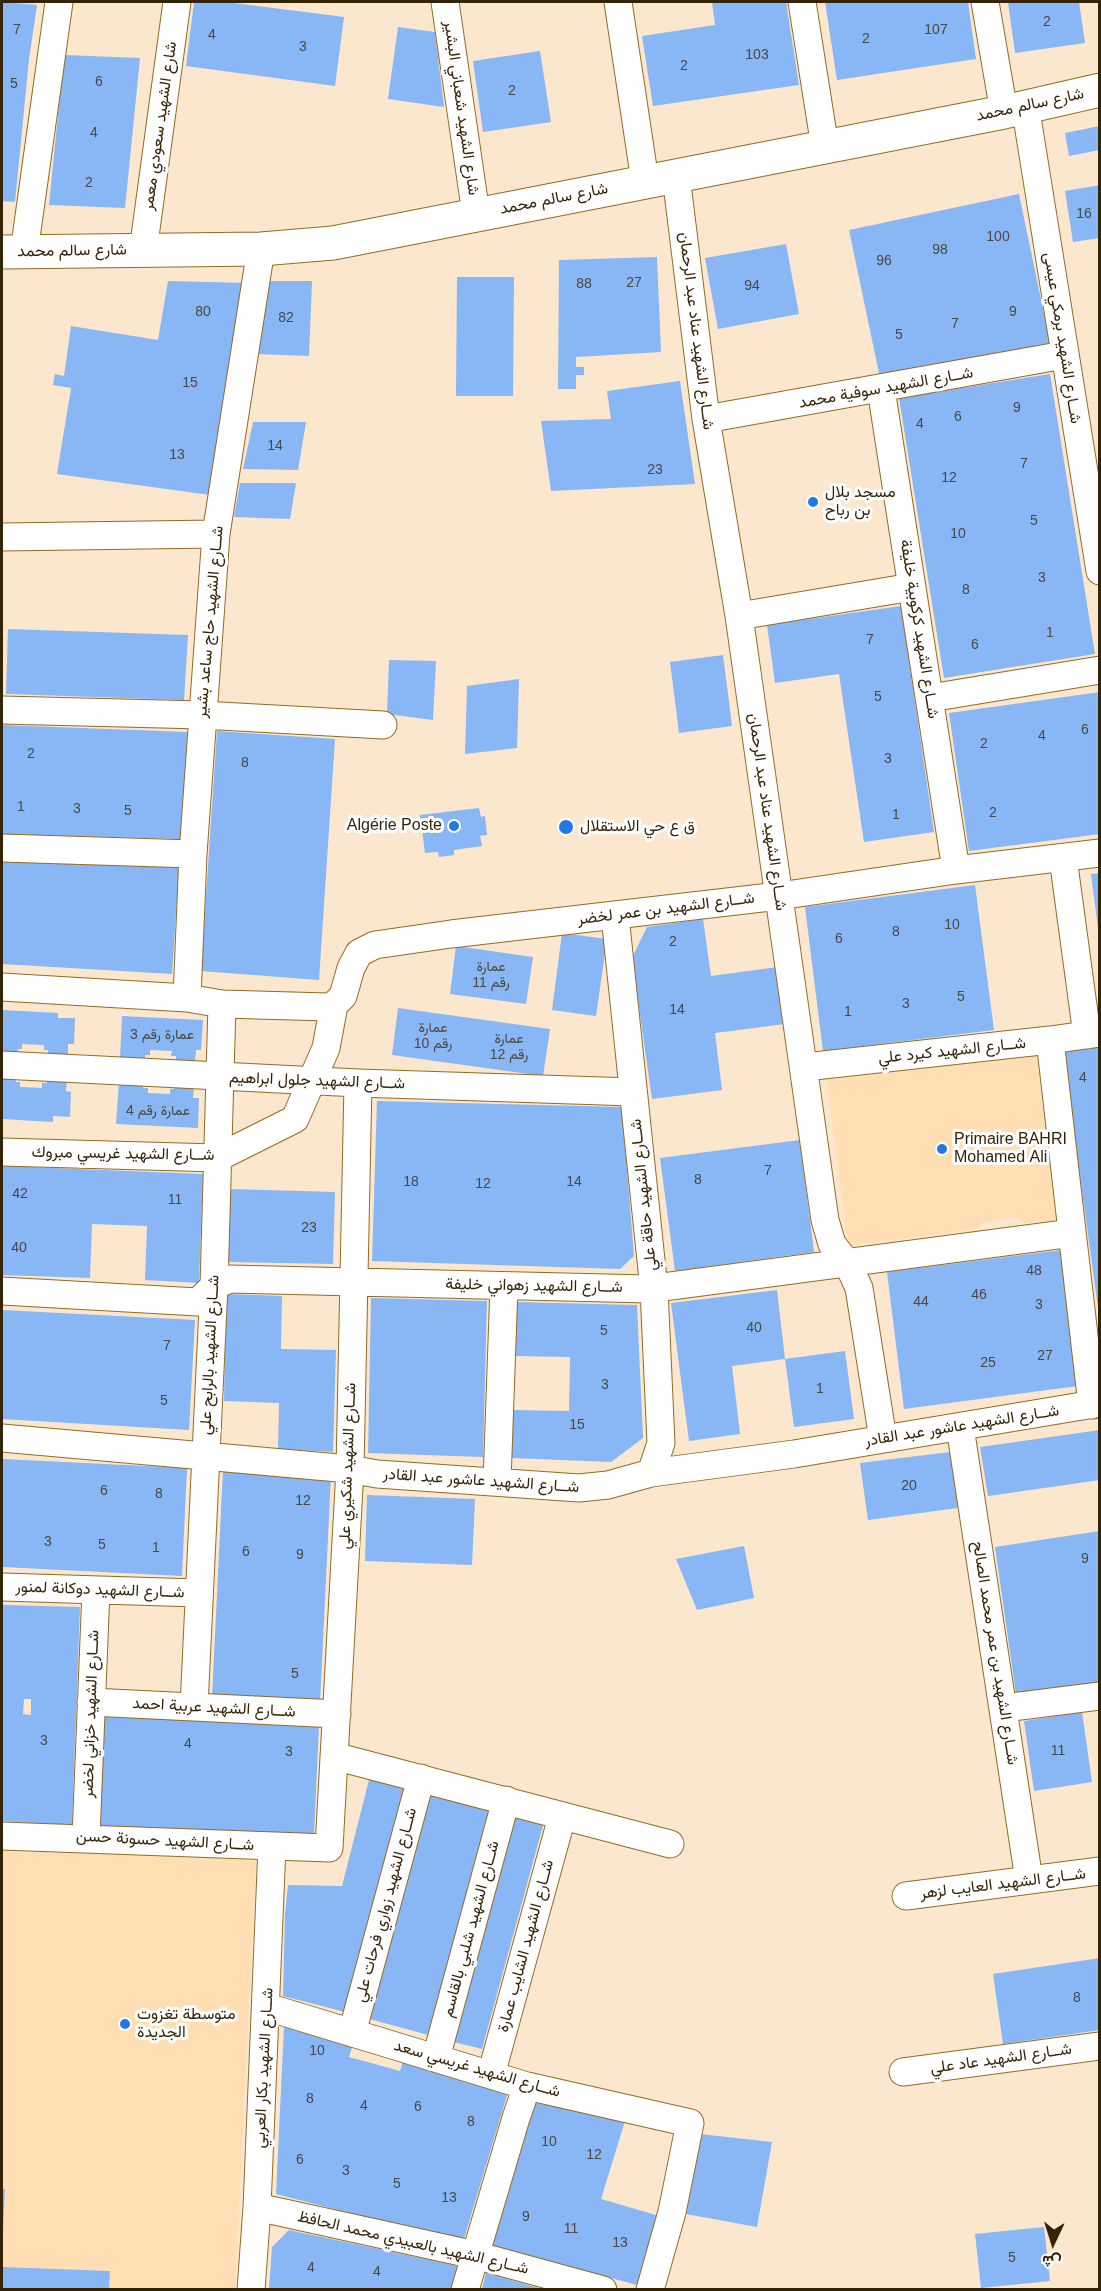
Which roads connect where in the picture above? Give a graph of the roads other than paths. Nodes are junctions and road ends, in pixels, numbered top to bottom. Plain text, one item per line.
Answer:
1 (59, 2) edge
2 (177, 2) edge
3 (445, 2) edge
4 (618, 2) edge
5 (802, 2) edge
6 (985, 2) edge
7 (1100, 90) edge
8 (1015, 109) junction
9 (825, 147) junction
10 (660, 179) junction
11 (476, 214) junction
12 (261, 249) junction
13 (142, 251) junction
14 (13, 252) edge
15 (1064, 355) junction
16 (881, 389) junction
17 (706, 419) junction
18 (216, 534) junction
19 (2, 537) edge
20 (1100, 571) edge
21 (912, 587) junction
22 (739, 616) junction
23 (1100, 670) edge
24 (930, 698) junction
25 (2, 710) edge
26 (202, 715) junction
27 (383, 725) dead end
28 (2, 848) edge
29 (1100, 853) edge
30 (193, 854) junction
31 (1063, 858) junction
32 (956, 870) junction
33 (779, 896) junction
34 (615, 916) junction
35 (375, 945) joint
36 (2, 987) edge
37 (187, 998) junction
38 (222, 1004) junction
39 (334, 1005) junction
40 (1093, 1034) edge
41 (1050, 1040) junction
42 (2, 1065) edge
43 (805, 1067) junction
44 (220, 1077) junction
45 (312, 1081) junction
46 (358, 1083) junction
47 (633, 1092) junction
48 (2, 1152) edge
49 (217, 1158) junction
50 (1072, 1233) junction
51 (848, 1264) junction
52 (353, 1282) junction
53 (214, 1286) junction
54 (504, 1286) junction
55 (654, 1289) junction
56 (2, 1291) edge
57 (1096, 1404) edge
58 (960, 1427) junction
59 (2, 1438) edge
60 (883, 1439) junction
61 (205, 1456) junction
62 (350, 1469) junction
63 (651, 1473) junction
64 (497, 1482) junction
65 (2, 1587) edge
66 (96, 1590) junction
67 (198, 1593) junction
68 (1100, 1696) edge
69 (91, 1702) junction
70 (194, 1707) junction
71 (1004, 1708) junction
72 (337, 1714) junction
73 (334, 1756) junction
74 (421, 1778) junction
75 (506, 1800) junction
76 (562, 1817) junction
77 (2, 1836) edge
78 (86, 1837) junction
79 (670, 1844) dead end
80 (272, 1846) junction
81 (329, 1848) joint
82 (1100, 1871) edge
83 (1029, 1880) junction
84 (906, 1896) dead end
85 (267, 2007) junction
86 (352, 2033) junction
87 (1100, 2046) edge
88 (436, 2058) junction
89 (903, 2072) dead end
90 (491, 2075) junction
91 (527, 2086) junction
92 (257, 2207) junction
93 (475, 2255) junction
94 (251, 2289) edge
95 (465, 2289) edge
96 (603, 2289) edge
97 (650, 2289) edge

1 - 14 street
2 - 13 street, شارع الشهيد سعودي معمر
3 - 11 street, شارع الشهيد شعباني البشير
4 - 10 street, شــارع الشهيد عناد عبد الرحمان
5 - 9 street
6 - 8 street, شــارع الشهيد برمكي عيسى
7 - 8 street, شارع سالم محمد
8 - 9 street, شارع سالم محمد
8 - 15 street, شــارع الشهيد برمكي عيسى
9 - 10 street, شارع سالم محمد
10 - 11 street, شارع سالم محمد
10 - 17 street, شــارع الشهيد عناد عبد الرحمان
11 - 12 street, شارع سالم محمد
12 - 13 street, شارع سالم محمد
12 - 18 street, شــارع الشهيد حاج ساعد بشير
13 - 14 street, شارع سالم محمد
15 - 16 street, شــارع الشهيد سوفية محمد
15 - 20 street, شــارع الشهيد برمكي عيسى
16 - 17 street, شــارع الشهيد سوفية محمد
16 - 21 street, شــارع الشهيد كركوبية خليفة
17 - 22 street, شــارع الشهيد عناد عبد الرحمان
18 - 19 street
18 - 26 street, شــارع الشهيد حاج ساعد بشير
21 - 22 street
21 - 24 street, شــارع الشهيد كركوبية خليفة
22 - 33 street, شــارع الشهيد عناد عبد الرحمان
23 - 24 street
24 - 32 street, شــارع الشهيد كركوبية خليفة
25 - 26 street
26 - 27 street
26 - 30 street, شــارع الشهيد حاج ساعد بشير
28 - 30 street
29 - 31 street, شــارع الشهيد بن عمر لخضر
30 - 37 street, شــارع الشهيد حاج ساعد بشير
31 - 32 street, شــارع الشهيد بن عمر لخضر
31 - 40 street
32 - 33 street, شــارع الشهيد بن عمر لخضر
33 - 34 street, شــارع الشهيد بن عمر لخضر
33 - 43 street, شــارع الشهيد عناد عبد الرحمان
34 - 35 street, شــارع الشهيد بن عمر لخضر
34 - 47 street, شــارع الشهيد حاقة علي
35 - 39 street, شــارع الشهيد غريسي مبروك
36 - 37 street
37 - 38 street
38 - 39 street
38 - 44 street, شــارع الشهيد بالرابح علي
39 - 45 street, شــارع الشهيد غريسي مبروك
40 - 41 street, شــارع الشهيد كيرد علي
41 - 43 street, شــارع الشهيد كيرد علي
41 - 50 street
42 - 44 street, شــارع الشهيد جلول ابراهيم
43 - 51 street, شــارع الشهيد عناد عبد الرحمان
44 - 45 street, شــارع الشهيد جلول ابراهيم
44 - 49 street, شــارع الشهيد بالرابح علي
45 - 46 street, شــارع الشهيد جلول ابراهيم
45 - 49 street, شــارع الشهيد غريسي مبروك
46 - 47 street, شــارع الشهيد جلول ابراهيم
46 - 52 street, شــارع الشهيد شكيري علي
47 - 55 street, شــارع الشهيد حاقة علي
48 - 49 street, شــارع الشهيد غريسي مبروك
49 - 53 street, شــارع الشهيد بالرابح علي
50 - 51 street, شــارع الشهيد زهواني خليفة
50 - 57 street
51 - 55 street, شــارع الشهيد زهواني خليفة
51 - 60 street, شــارع الشهيد عناد عبد الرحمان
52 - 53 street, شــارع الشهيد زهواني خليفة
52 - 54 street, شــارع الشهيد زهواني خليفة
52 - 62 street, شــارع الشهيد شكيري علي
53 - 56 street, شــارع الشهيد زهواني خليفة
53 - 61 street, شــارع الشهيد بالرابح علي
54 - 55 street, شــارع الشهيد زهواني خليفة
54 - 64 street
55 - 63 street, شــارع الشهيد حاقة علي
57 - 58 street, شــارع الشهيد عاشور عبد القادر
58 - 60 street, شــارع الشهيد عاشور عبد القادر
58 - 71 street, شــارع الشهيد بن عمر محمد الصالح
59 - 61 street, شــارع الشهيد عاشور عبد القادر
60 - 63 street, شــارع الشهيد عاشور عبد القادر
61 - 62 street, شــارع الشهيد عاشور عبد القادر
61 - 67 street, شــارع الشهيد بالرابح علي
62 - 64 street, شــارع الشهيد عاشور عبد القادر
62 - 72 street, شــارع الشهيد شكيري علي
63 - 64 street, شــارع الشهيد عاشور عبد القادر
65 - 66 street, شــارع الشهيد دوكانة لمنور
66 - 67 street, شــارع الشهيد دوكانة لمنور
66 - 69 street, شــارع الشهيد خزاني لخضر
67 - 70 street, شــارع الشهيد بالرابح علي
68 - 71 street
69 - 70 street, شــارع الشهيد عربية احمد
69 - 78 street, شــارع الشهيد خزاني لخضر
70 - 72 street, شــارع الشهيد عربية احمد
71 - 83 street, شــارع الشهيد بن عمر محمد الصالح
72 - 73 street, شــارع الشهيد شكيري علي
73 - 74 street
73 - 81 street, شــارع الشهيد شكيري علي
74 - 75 street
74 - 86 street, شــارع الشهيد زواري فرحات علي
75 - 76 street
75 - 88 street, شــارع الشهيد شلبي بالقاسم
76 - 79 street
76 - 90 street, شــارع الشهيد الشايب عمارة
77 - 78 street, شــارع الشهيد حسونة حسن
78 - 80 street, شــارع الشهيد حسونة حسن
80 - 81 street, شــارع الشهيد حسونة حسن
80 - 85 street, شــارع الشهيد بكار العربي
82 - 83 street, شــارع الشهيد العايب لزهر
83 - 84 street, شــارع الشهيد العايب لزهر
85 - 86 street, شــارع الشهيد غريسي سعد
85 - 92 street, شــارع الشهيد بكار العربي
86 - 88 street, شــارع الشهيد غريسي سعد
87 - 89 street, شــارع الشهيد عاد علي
88 - 90 street, شــارع الشهيد غريسي سعد
90 - 91 street, شــارع الشهيد غريسي سعد
91 - 93 street
91 - 97 street, شــارع الشهيد غريسي سعد
92 - 93 street, شــارع الشهيد بالعبيدي محمد الحافظ
92 - 94 street, شــارع الشهيد بكار العربي
93 - 95 street
93 - 96 street, شــارع الشهيد بالعبيدي محمد الحافظ

